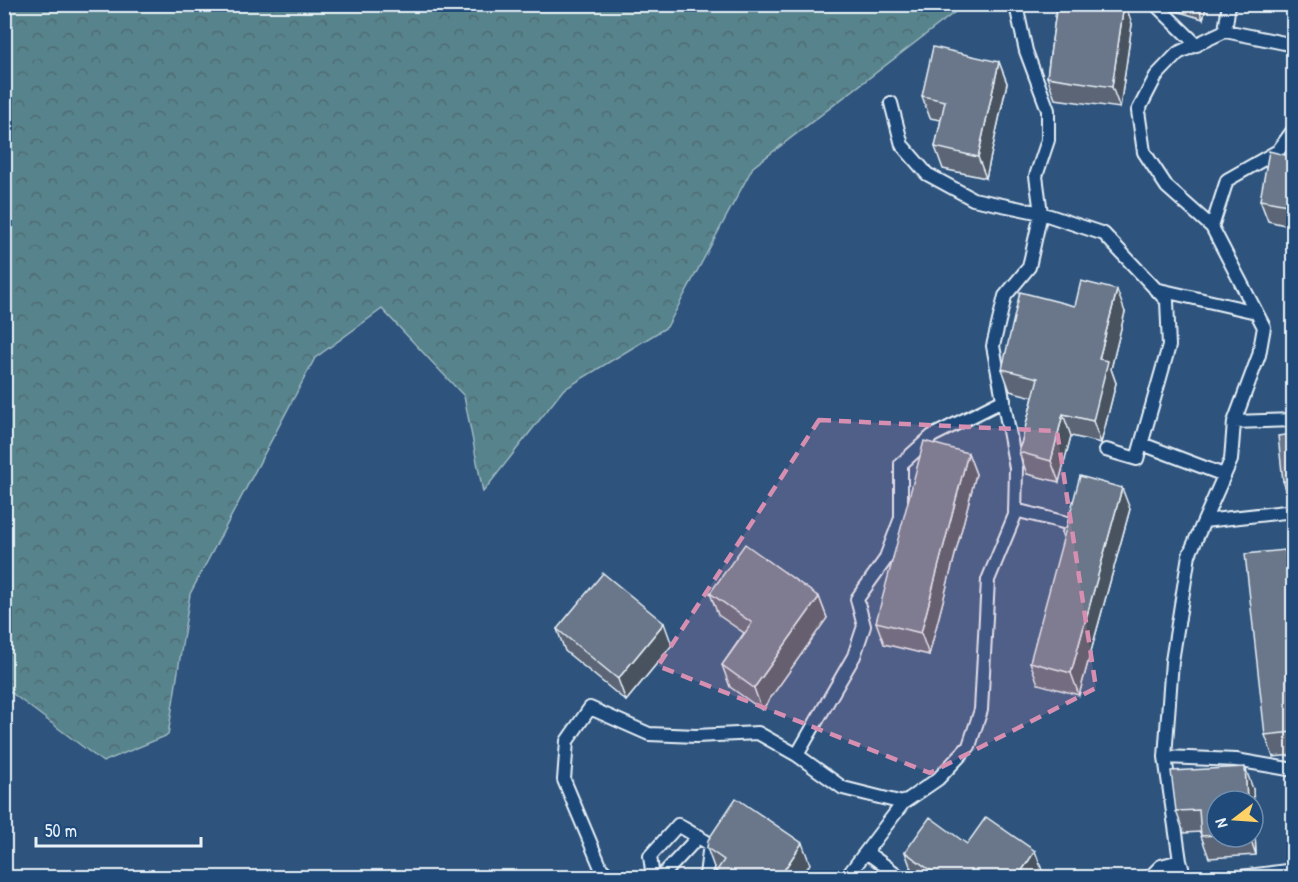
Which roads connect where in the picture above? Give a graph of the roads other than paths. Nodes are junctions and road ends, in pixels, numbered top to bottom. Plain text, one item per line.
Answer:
1 (1020, 4) edge
2 (1155, 4) edge
3 (1229, 4) edge
4 (1225, 31) junction
5 (1197, 45) junction
6 (1293, 45) edge
7 (891, 103) dead end
8 (1293, 129) edge
9 (1041, 213) junction
10 (1212, 227) junction
11 (1155, 289) junction
12 (1256, 312) junction
13 (1004, 400) junction
14 (1293, 420) edge
15 (1234, 422) junction
16 (1142, 444) junction
17 (1106, 450) dead end
18 (1224, 475) junction
19 (1015, 510) junction
20 (1293, 511) edge
21 (1204, 521) junction
22 (1066, 546) edge
23 (797, 755) junction
24 (1165, 757) junction
25 (1293, 770) edge
26 (903, 803) junction
27 (699, 836) junction
28 (866, 852) junction
29 (1180, 861) junction
30 (1293, 870) edge
31 (611, 878) edge
32 (653, 878) edge
33 (660, 878) edge
34 (703, 878) edge
35 (846, 878) edge
36 (902, 878) edge
37 (1149, 878) edge
38 (1185, 878) edge
39 (1233, 878) edge

1 - 9 lane
2 - 5 lane
3 - 4 lane
4 - 5 lane
4 - 6 lane
5 - 10 lane
7 - 9 lane
8 - 10 lane
9 - 11 lane
9 - 13 lane
10 - 12 lane
11 - 12 lane
11 - 16 lane
12 - 15 lane
13 - 19 lane
13 - 23 lane
14 - 15 lane
15 - 18 lane
16 - 17 lane
16 - 18 lane
18 - 21 lane
19 - 22 lane
19 - 26 lane
20 - 21 lane
21 - 24 lane
23 - 26 lane
23 - 31 lane
24 - 25 lane
24 - 29 lane
26 - 28 lane
27 - 32 lane
27 - 33 lane
27 - 34 lane
28 - 35 lane
28 - 36 lane
29 - 37 lane
29 - 38 lane
30 - 39 lane

